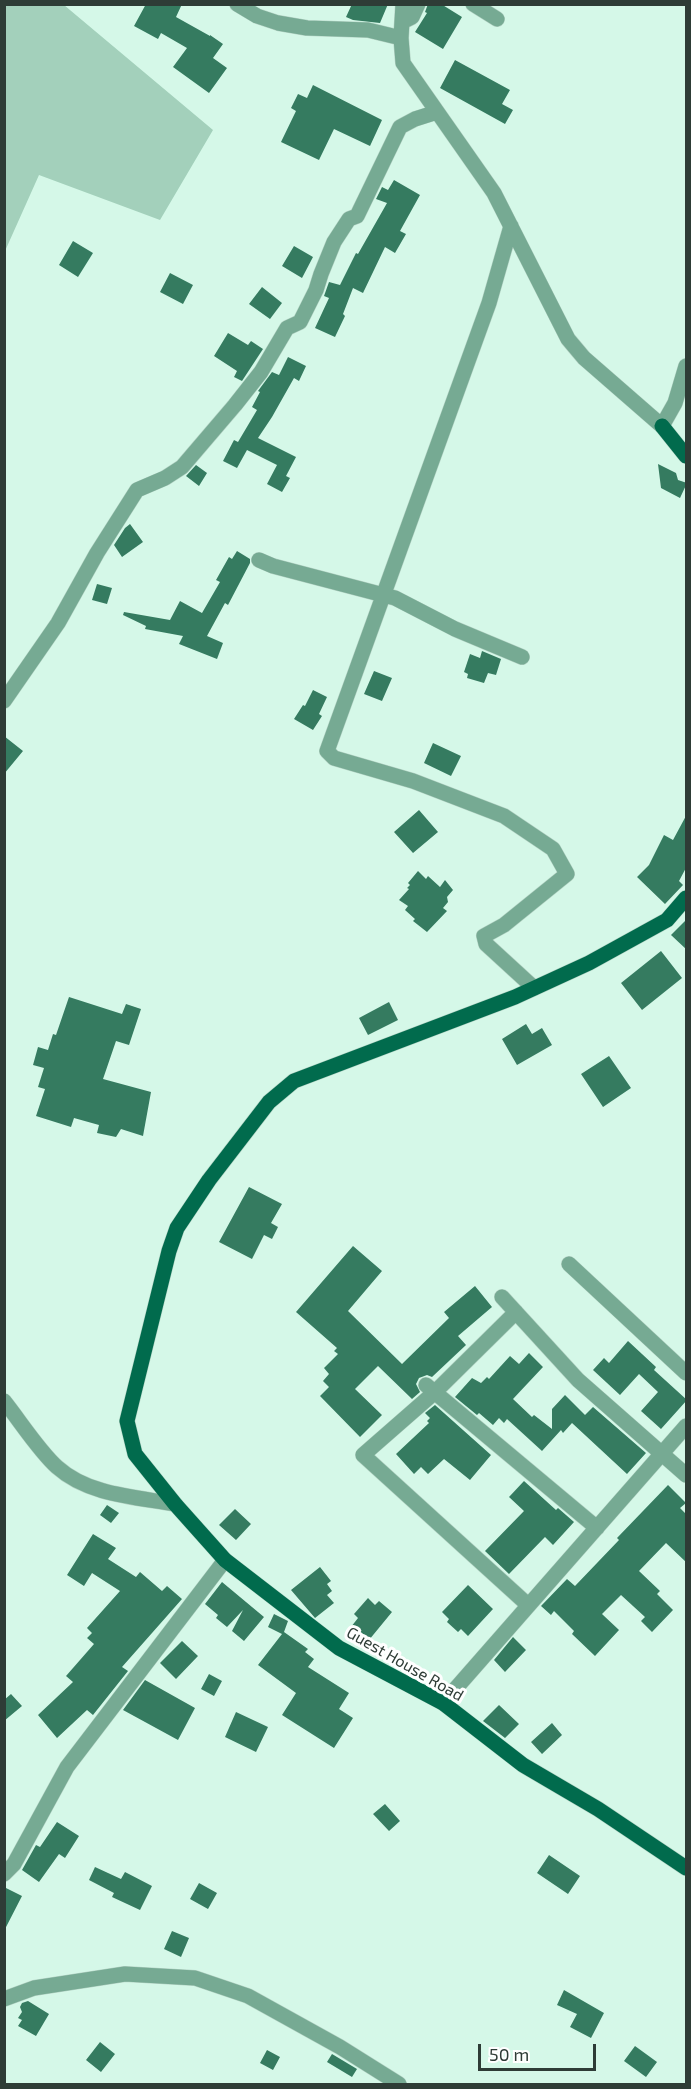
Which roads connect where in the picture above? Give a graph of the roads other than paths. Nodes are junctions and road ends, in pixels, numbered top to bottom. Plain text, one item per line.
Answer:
1 (237, 4) edge
2 (403, 4) edge
3 (418, 4) edge
4 (473, 4) edge
5 (496, 19) dead end
6 (402, 22) junction
7 (400, 38) junction
8 (437, 112) junction
9 (511, 226) junction
10 (687, 366) edge
11 (662, 426) junction
12 (687, 456) edge
13 (259, 560) dead end
14 (383, 596) junction
15 (522, 657) dead end
16 (4, 701) edge
17 (687, 898) edge
18 (534, 988) junction
19 (569, 1264) dead end
20 (502, 1297) dead end
21 (516, 1312) junction
22 (687, 1373) edge
23 (430, 1389) junction
24 (4, 1401) edge
25 (687, 1426) edge
26 (662, 1453) junction
27 (687, 1475) edge
28 (175, 1504) junction
29 (597, 1528) junction
30 (225, 1560) junction
31 (528, 1605) junction
32 (442, 1703) junction
33 (687, 1868) edge
34 (4, 1874) edge
35 (4, 1999) edge
36 (399, 2085) edge

1 - 7 street
2 - 6 street
3 - 6 street
4 - 5 street
6 - 7 street
7 - 8 street
8 - 9 street
8 - 16 street
9 - 11 street
9 - 14 street
10 - 11 street
11 - 12 main road
13 - 14 street
14 - 15 street
14 - 18 street
17 - 18 main road
18 - 28 main road, Guest House Road
19 - 22 street
20 - 21 street
21 - 23 street
21 - 26 street
23 - 29 street
23 - 31 street
24 - 28 street
25 - 26 street
26 - 27 street
26 - 29 street
28 - 30 main road, Guest House Road
29 - 31 street
30 - 32 main road, Guest House Road
30 - 34 street
31 - 32 street
32 - 33 main road, Guest House Road
35 - 36 street

